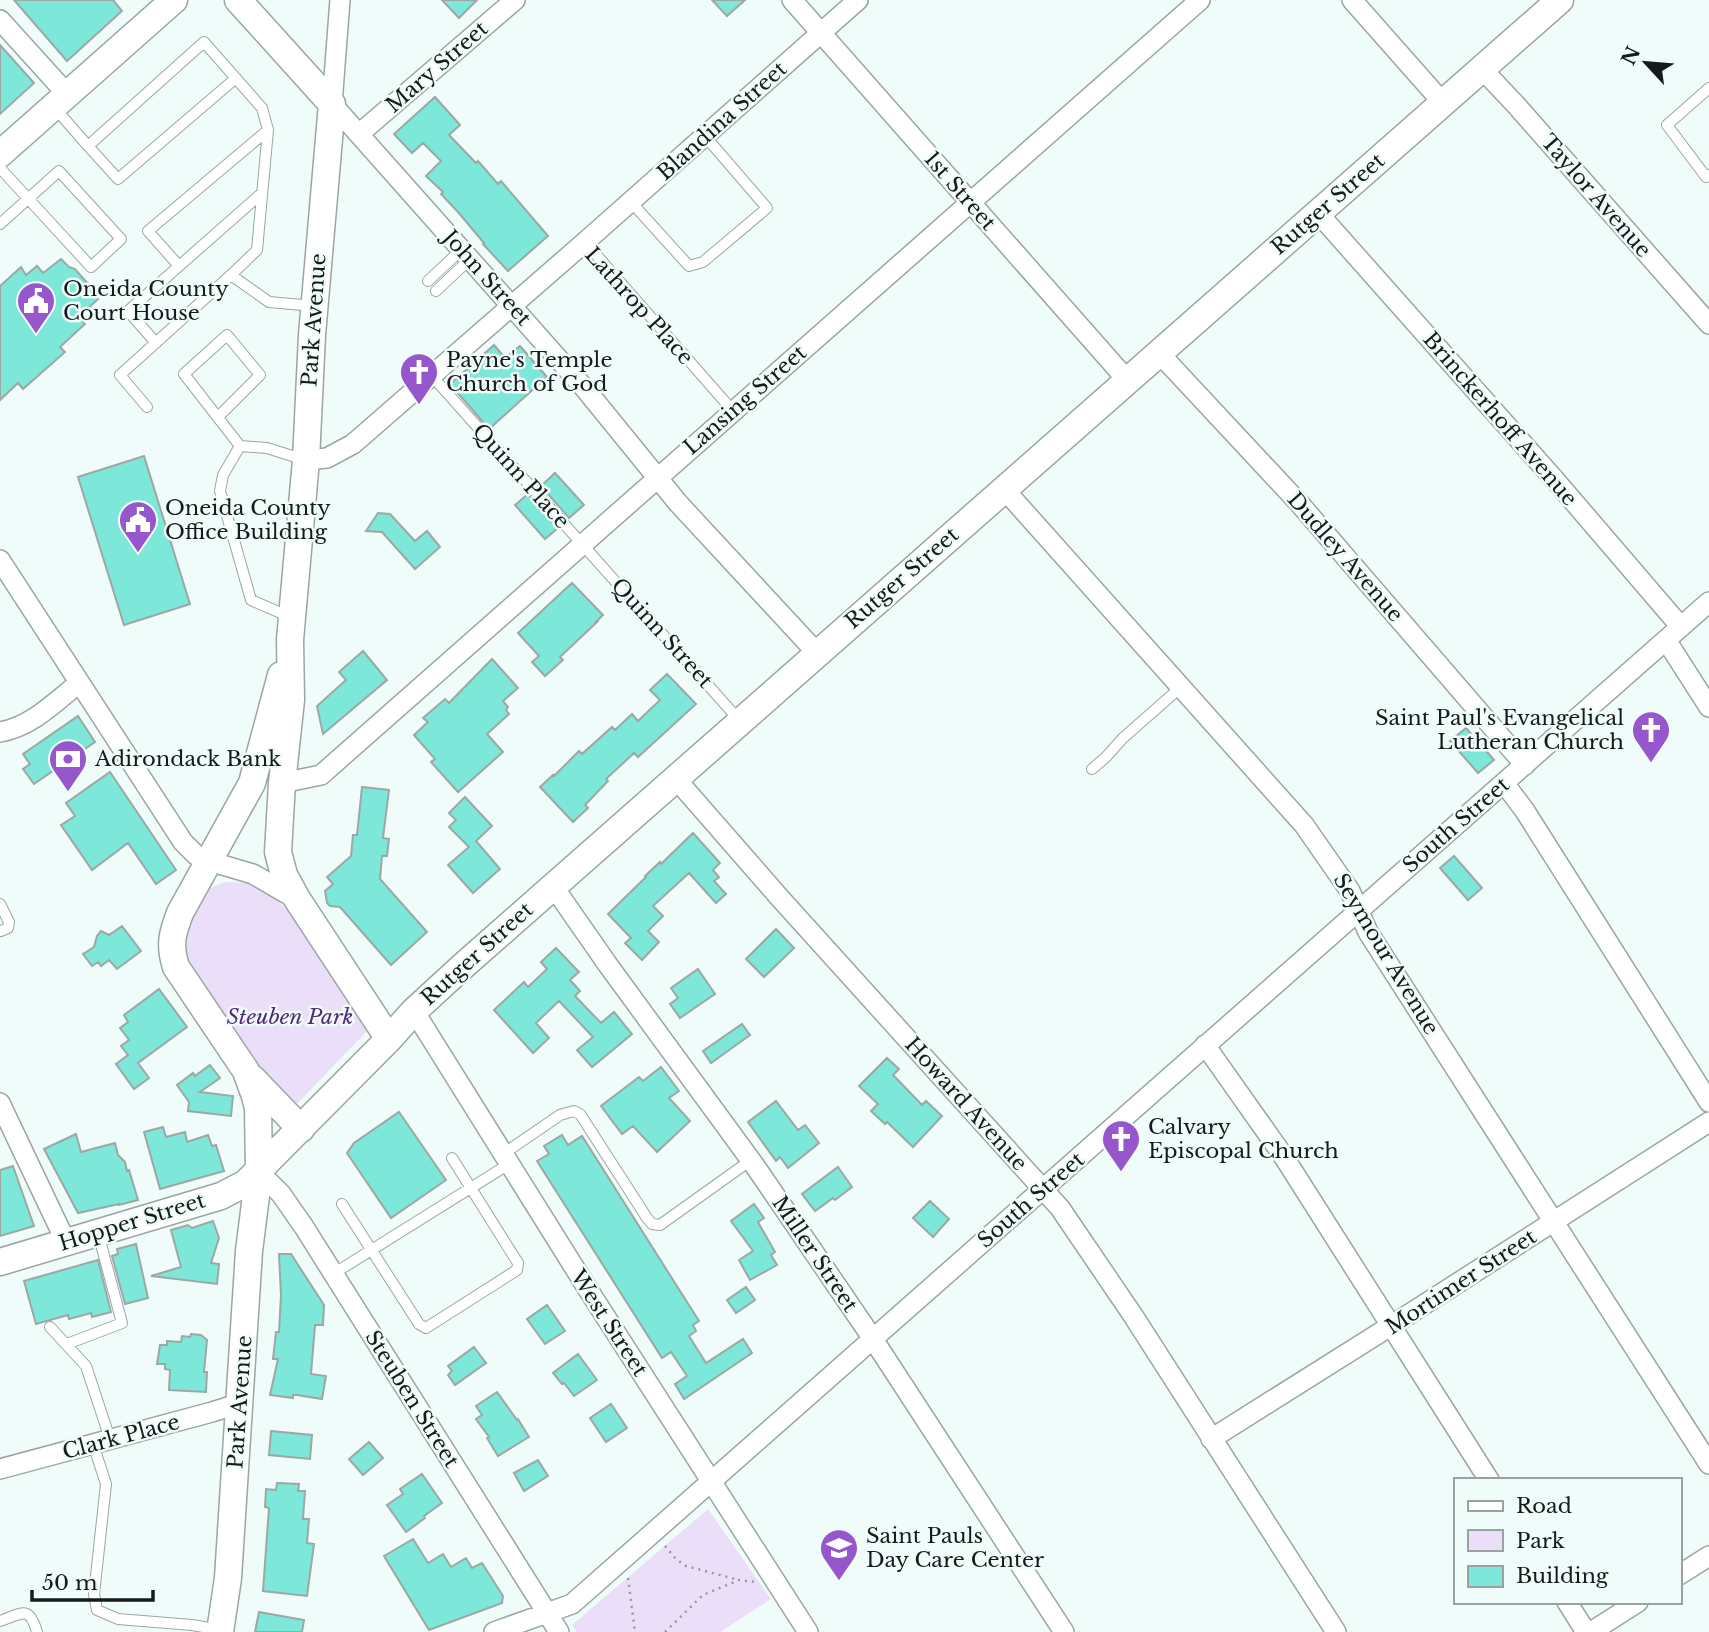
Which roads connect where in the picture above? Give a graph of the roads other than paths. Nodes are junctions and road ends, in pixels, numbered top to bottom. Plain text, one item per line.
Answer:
1 (174, 0) edge
2 (238, 0) edge
3 (340, 0) edge
4 (515, 0) edge
5 (792, 0) edge
6 (858, 0) edge
7 (1200, 0) edge
8 (1352, 0) edge
9 (1560, 0) edge
10 (0, 20) edge
11 (821, 33) junction
12 (1482, 69) junction
13 (236, 78) junction
14 (1709, 88) edge
15 (60, 100) junction
16 (1443, 103) junction
17 (332, 104) junction
18 (268, 130) junction
19 (359, 134) junction
20 (705, 136) junction
21 (88, 146) junction
22 (0, 155) edge
23 (0, 168) edge
24 (1709, 176) edge
25 (262, 193) junction
26 (29, 199) junction
27 (631, 202) junction
28 (970, 202) junction
29 (1318, 213) junction
30 (0, 224) edge
31 (585, 242) junction
32 (466, 255) junction
33 (179, 266) junction
34 (231, 275) junction
35 (428, 281) dead end
36 (436, 291) dead end
37 (314, 306) junction
38 (512, 306) junction
39 (1709, 324) edge
40 (156, 343) junction
41 (1160, 354) junction
42 (432, 376) junction
43 (1128, 381) junction
44 (148, 407) dead end
45 (733, 411) junction
46 (218, 417) junction
47 (240, 446) junction
48 (306, 460) junction
49 (658, 478) junction
50 (1004, 489) junction
51 (583, 545) junction
52 (0, 560) edge
53 (6, 579) edge
54 (1709, 602) edge
55 (291, 629) junction
56 (1674, 633) junction
57 (817, 653) junction
58 (79, 683) junction
59 (1181, 687) junction
60 (1709, 706) edge
61 (741, 721) junction
62 (0, 732) edge
63 (1525, 765) junction
64 (1092, 769) dead end
65 (676, 779) junction
66 (282, 783) junction
67 (1504, 783) junction
68 (209, 861) junction
69 (553, 886) junction
70 (297, 899) junction
71 (0, 904) edge
72 (1357, 910) junction
73 (0, 932) edge
74 (414, 1012) junction
75 (389, 1039) junction
76 (1205, 1045) junction
77 (246, 1072) junction
78 (1709, 1102) edge
79 (0, 1103) edge
80 (1709, 1122) edge
81 (301, 1129) junction
82 (452, 1158) dead end
83 (506, 1159) junction
84 (751, 1160) junction
85 (259, 1172) junction
86 (471, 1188) junction
87 (1043, 1189) junction
88 (342, 1204) dead end
89 (1554, 1222) junction
90 (97, 1232) junction
91 (66, 1242) junction
92 (372, 1250) junction
93 (0, 1262) edge
94 (333, 1274) junction
95 (50, 1326) dead end
96 (1391, 1326) junction
97 (873, 1339) junction
98 (66, 1344) junction
99 (241, 1403) junction
100 (1211, 1439) junction
101 (102, 1442) junction
102 (1709, 1464) edge
103 (0, 1469) edge
104 (1488, 1478) edge
105 (711, 1481) junction
106 (1709, 1556) edge
107 (1681, 1574) edge
108 (1568, 1604) edge
109 (1634, 1604) edge
110 (547, 1614) junction
111 (0, 1621) edge
112 (220, 1631) edge
113 (37, 1632) edge
114 (494, 1632) edge
115 (559, 1632) edge
116 (808, 1632) edge
117 (1064, 1632) edge
118 (1336, 1632) edge
119 (1589, 1632) edge

1 - 15 street
2 - 17 street, John Street
3 - 17 street, Park Avenue
4 - 19 street, Mary Street
5 - 11 street, 1st Street
6 - 11 street, Blandina Street
7 - 28 street, Lansing Street
8 - 16 street
9 - 12 street, Rutger Street
10 - 15 street
11 - 20 street, Blandina Street
11 - 28 street, 1st Street
12 - 16 street, Rutger Street
12 - 39 street, Taylor Avenue
13 - 18 lane
13 - 21 lane
13 - 21 lane
14 - 24 lane
15 - 21 lane
15 - 22 street
16 - 29 street, Rutger Street
17 - 19 street, John Street
17 - 37 street, Park Avenue
18 - 25 lane
18 - 33 lane
19 - 32 street, John Street
20 - 27 street, Blandina Street
20 - 27 lane
23 - 26 lane
25 - 33 lane
25 - 34 lane
26 - 26 lane
26 - 30 lane
27 - 31 street, Blandina Street
28 - 43 street, 1st Street
28 - 45 street, Lansing Street
29 - 41 street, Rutger Street
29 - 56 street, Brinckerhoff Avenue
31 - 38 street, Lathrop Place
31 - 45 lane, Lathrop Place
32 - 35 lane
32 - 36 lane
32 - 38 street, John Street
33 - 40 lane
34 - 37 lane
34 - 40 lane
37 - 48 street, Park Avenue
38 - 42 street
38 - 49 street, John Street
40 - 44 lane
41 - 43 street, Rutger Street
41 - 63 street, Dudley Avenue
42 - 48 street
42 - 51 lane, Quinn Place
43 - 50 street, Rutger Street
45 - 49 street, Lansing Street
46 - 46 lane
46 - 47 lane
47 - 48 lane
47 - 55 lane
48 - 55 street, Park Avenue
49 - 51 street, Lansing Street
49 - 57 street, John Street
50 - 57 street, Rutger Street
50 - 59 street, Seymour Avenue
51 - 61 lane, Quinn Street
51 - 66 street, Lansing Street
52 - 53 street
53 - 58 street
54 - 56 street, South Street
55 - 66 street, Park Avenue
55 - 68 street, Park Avenue
56 - 60 street, Brinckerhoff Avenue
56 - 63 street, South Street
57 - 61 street, Rutger Street
58 - 62 street
58 - 68 street
59 - 64 lane
59 - 72 street, Seymour Avenue
61 - 65 street, Rutger Street
63 - 67 street, South Street
65 - 69 street, Rutger Street
65 - 87 street, Howard Avenue
66 - 70 street, Park Avenue
67 - 72 street, South Street
67 - 78 street
68 - 70 street
68 - 77 street
69 - 74 street, Rutger Street
69 - 84 street, Miller Street
70 - 75 street
71 - 73 lane
72 - 76 street, South Street
72 - 89 street, Seymour Avenue
74 - 75 street, Rutger Street
74 - 83 street, West Street
75 - 81 street, Rutger Street
76 - 87 street, South Street
76 - 96 street
77 - 81 street
77 - 85 street
79 - 91 street
80 - 89 street, Mortimer Street
81 - 85 street, Rutger Street
82 - 86 lane
83 - 84 lane
83 - 86 lane
83 - 105 street, West Street
84 - 97 street, Miller Street
85 - 90 street, Hopper Street
85 - 94 street, Steuben Street
85 - 99 street, Park Avenue
86 - 92 lane
86 - 92 lane
87 - 97 street, South Street
87 - 100 street, Howard Avenue
88 - 92 lane
89 - 96 street, Mortimer Street
89 - 102 street, Seymour Avenue
90 - 91 street, Hopper Street
90 - 98 lane
91 - 93 street, Hopper Street
92 - 94 lane
94 - 110 street, Steuben Street
95 - 98 lane
96 - 100 street, Mortimer Street
96 - 104 street
97 - 105 street, South Street
97 - 117 street, Miller Street
98 - 101 lane
99 - 101 street, Clark Place
99 - 112 street, Park Avenue
100 - 118 street, Howard Avenue
101 - 103 street, Clark Place
101 - 112 lane
105 - 110 street, South Street
105 - 116 street, West Street
106 - 107 street
108 - 119 street
109 - 119 street
110 - 114 street, South Street
110 - 115 street, Steuben Street
111 - 113 lane

